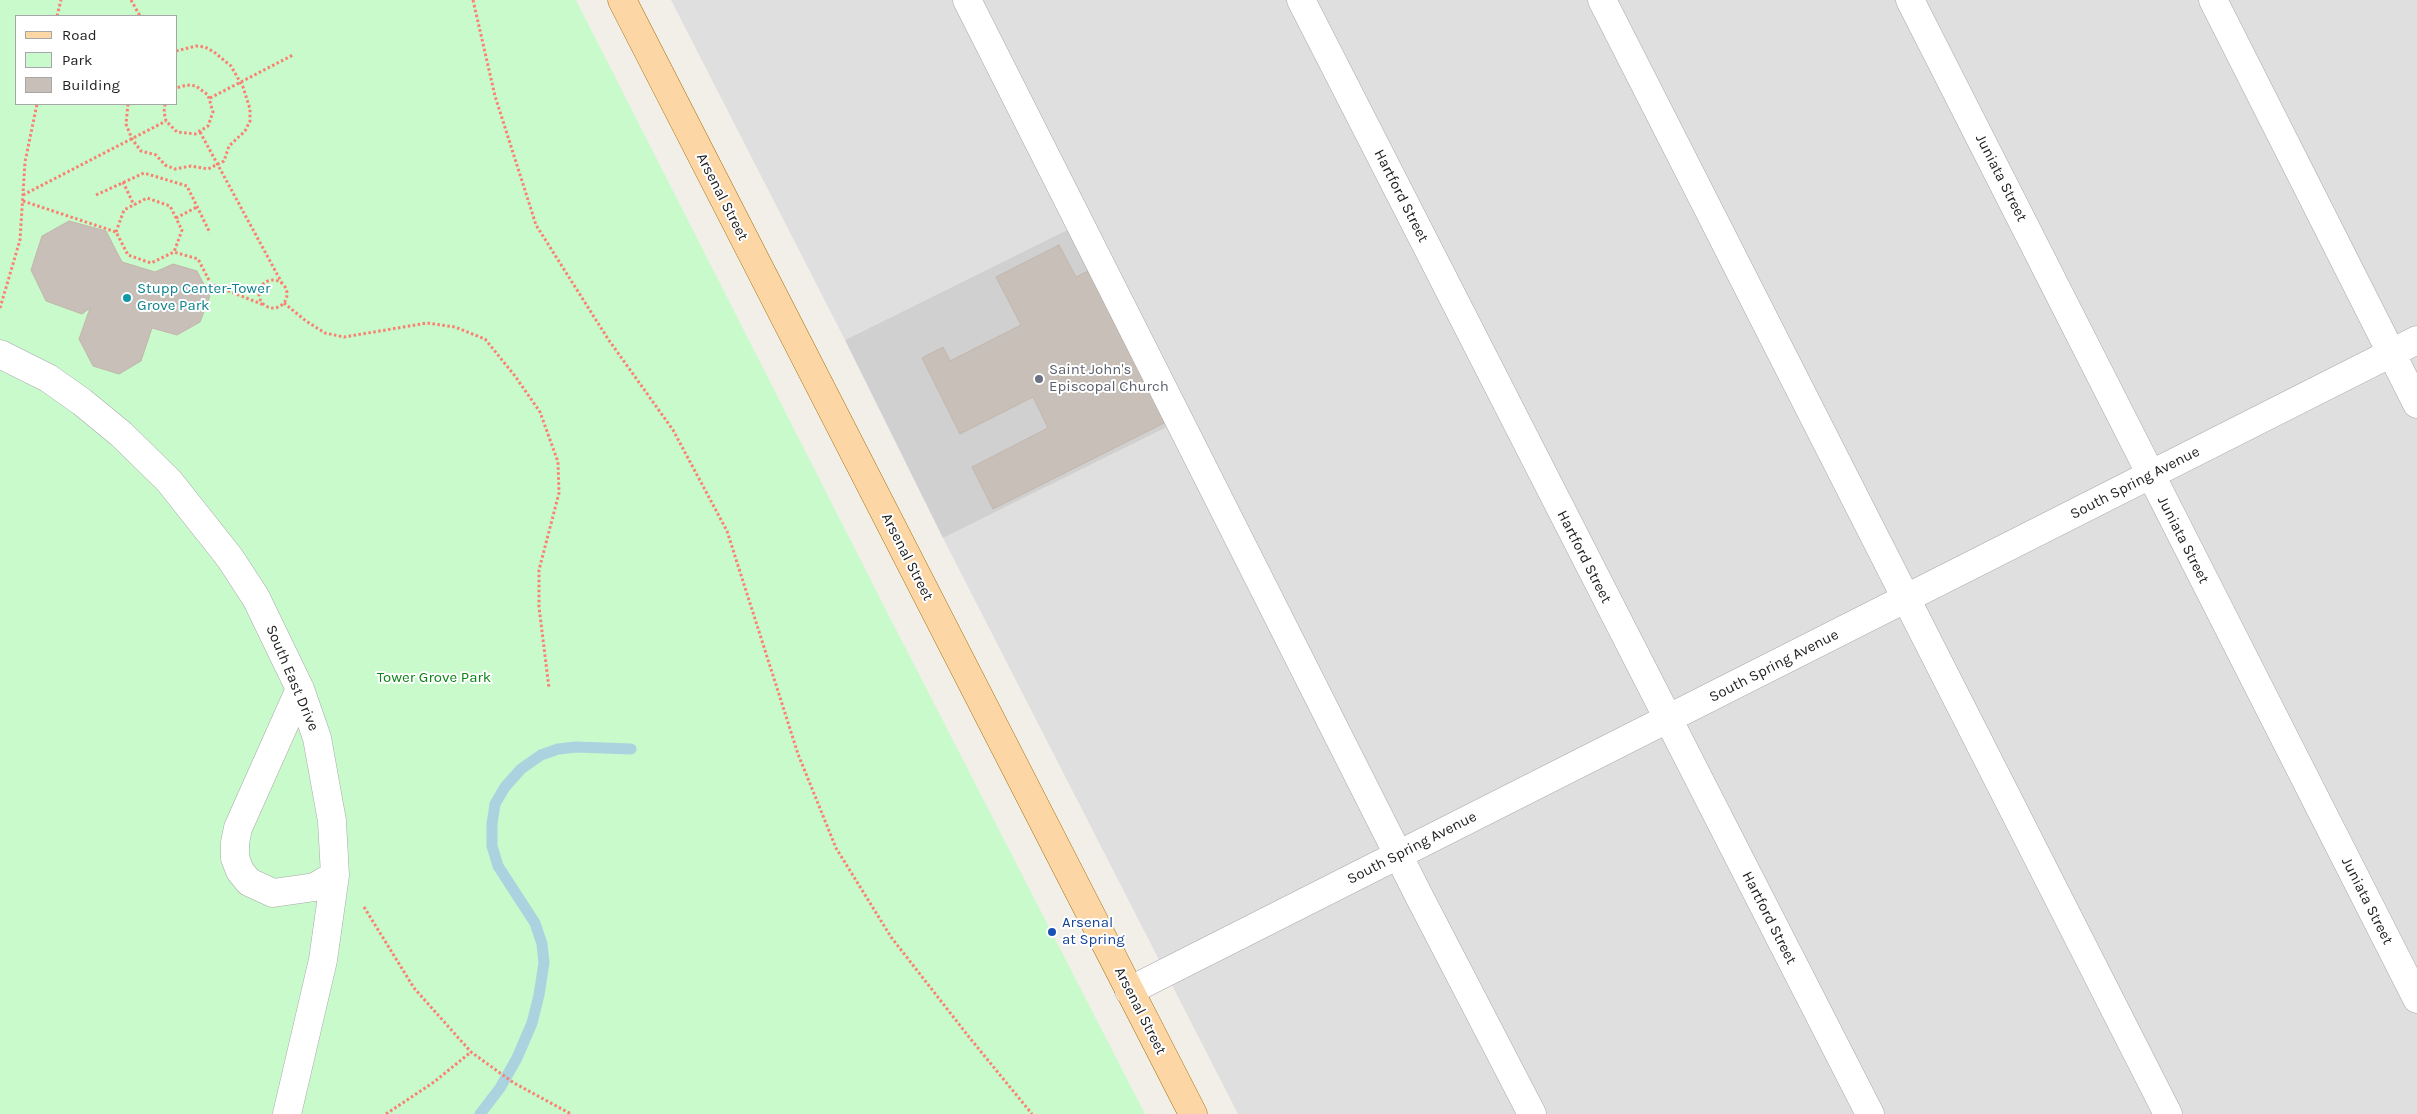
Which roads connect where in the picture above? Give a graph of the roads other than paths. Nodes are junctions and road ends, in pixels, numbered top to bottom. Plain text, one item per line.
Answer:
1 (622, 0) edge
2 (967, 0) edge
3 (1300, 0) edge
4 (1602, 0) edge
5 (1910, 0) edge
6 (2213, 0) edge
7 (2417, 340) edge
8 (2391, 353) junction
9 (0, 354) edge
10 (2417, 404) edge
11 (2150, 475) junction
12 (1907, 600) junction
13 (300, 689) junction
14 (1667, 720) junction
15 (1398, 855) junction
16 (335, 875) junction
17 (1129, 991) junction
18 (2417, 999) edge
19 (287, 1114) edge
20 (1193, 1114) edge
21 (1532, 1114) edge
22 (1870, 1114) edge
23 (2168, 1114) edge

1 - 17 main road, Arsenal Street
2 - 15 street
3 - 14 street, Hartford Street
4 - 12 street
5 - 11 street, Juniata Street
6 - 8 street
7 - 8 street, South Spring Avenue
8 - 10 street
8 - 11 street, South Spring Avenue
9 - 13 street, South East Drive
11 - 12 street, South Spring Avenue
11 - 18 street, Juniata Street
12 - 14 street, South Spring Avenue
12 - 23 street
13 - 16 street, South East Drive
13 - 16 street
14 - 15 street, South Spring Avenue
14 - 22 street, Hartford Street
15 - 17 street, South Spring Avenue
15 - 21 street
16 - 19 street, South East Drive
17 - 20 main road, Arsenal Street

